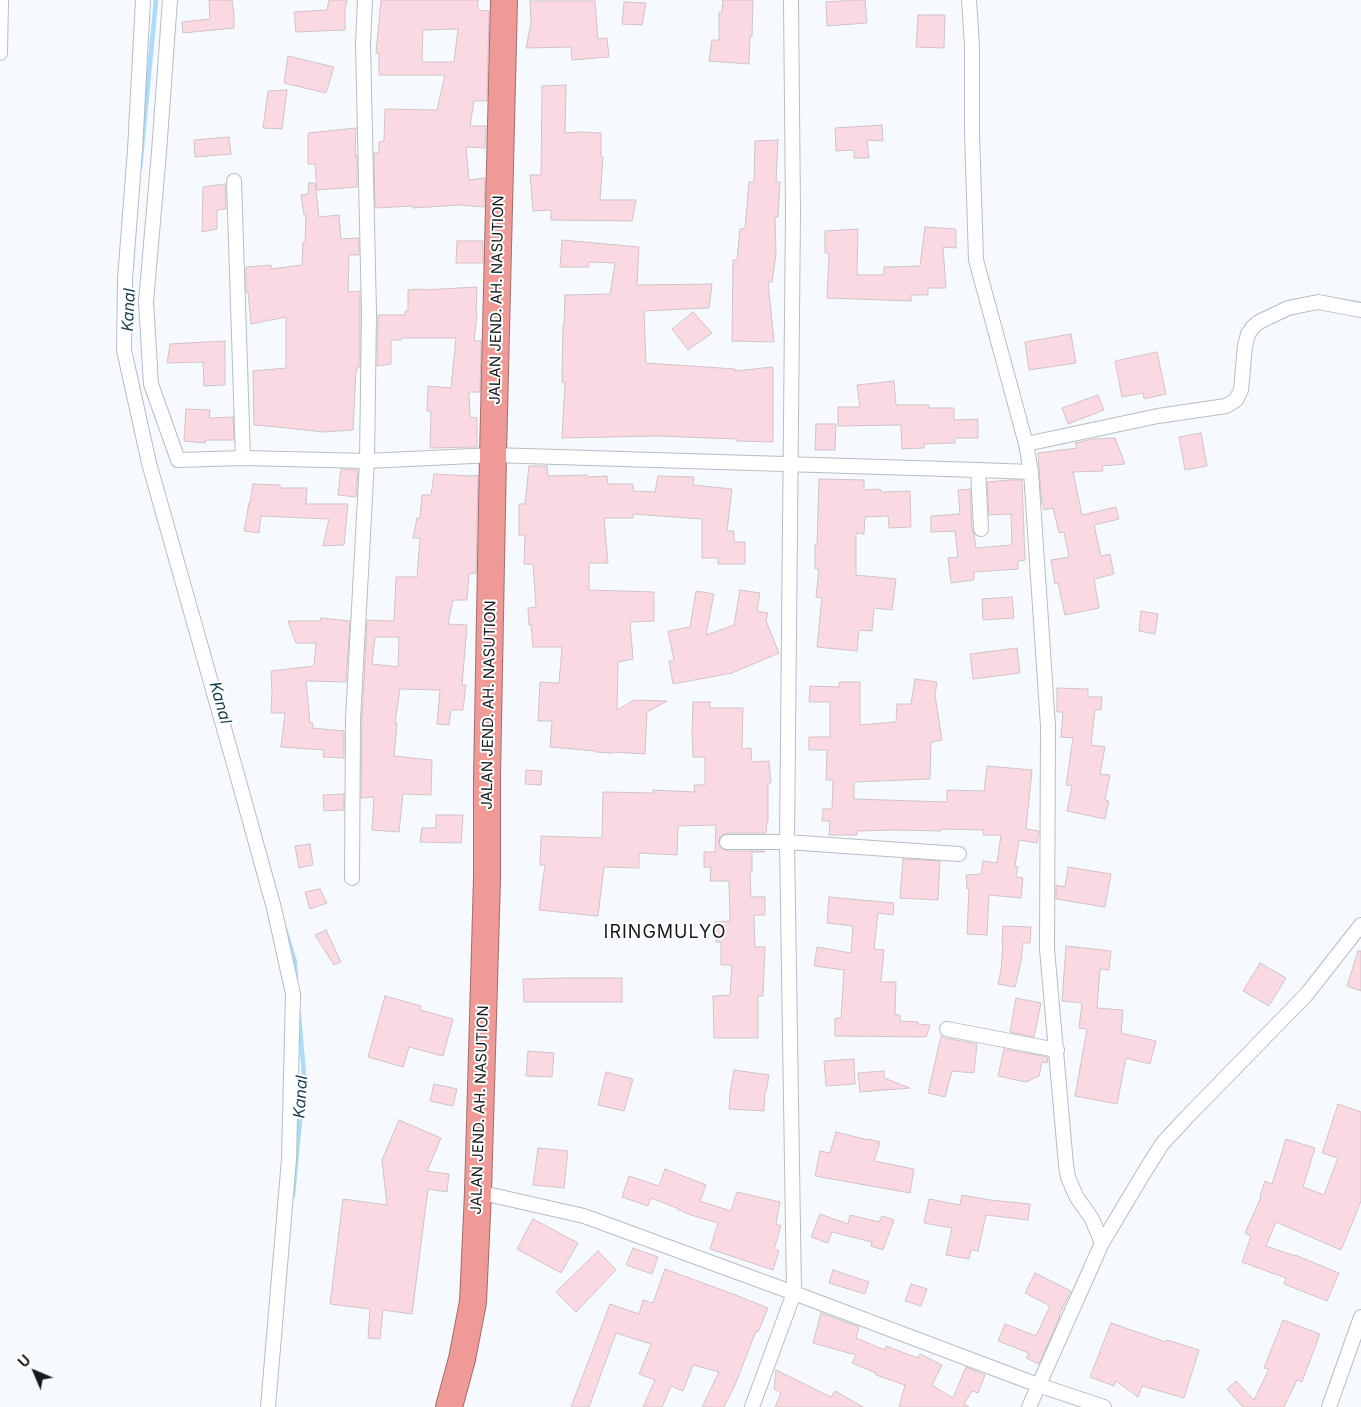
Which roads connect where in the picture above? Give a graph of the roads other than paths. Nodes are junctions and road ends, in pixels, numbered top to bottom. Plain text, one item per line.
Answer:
1 (1, 0) edge
2 (143, 0) edge
3 (170, 0) edge
4 (365, 0) edge
5 (504, 0) edge
6 (791, 0) edge
7 (970, 0) edge
8 (0, 53) edge
9 (234, 181) dead end
10 (1361, 310) edge
11 (1026, 444) junction
12 (493, 456) junction
13 (243, 458) junction
14 (367, 461) junction
15 (790, 464) junction
16 (978, 470) junction
17 (1030, 472) junction
18 (981, 530) dead end
19 (727, 842) dead end
20 (787, 842) junction
21 (959, 854) dead end
22 (352, 878) dead end
23 (1361, 924) edge
24 (947, 1029) dead end
25 (1057, 1050) junction
26 (478, 1192) junction
27 (1102, 1243) junction
28 (794, 1293) junction
29 (1361, 1317) edge
30 (1038, 1385) junction
31 (268, 1407) edge
32 (449, 1407) edge
33 (752, 1407) edge
34 (1029, 1407) edge
35 (1104, 1407) edge
36 (1329, 1407) edge

1 - 8 street
2 - 31 street
3 - 13 street
4 - 14 street
5 - 12 highway, JALAN JEND. AH. NASUTION
6 - 15 street
7 - 11 street
9 - 13 street
10 - 11 street
11 - 17 street
12 - 14 street
12 - 15 street
12 - 26 highway, JALAN JEND. AH. NASUTION
13 - 14 street
14 - 22 street
15 - 16 street
15 - 20 street
16 - 17 street
16 - 18 street
17 - 25 street
19 - 20 street
20 - 21 street
20 - 28 street
23 - 27 street
24 - 25 street
25 - 27 street
26 - 28 street
26 - 32 highway, JALAN JEND. AH. NASUTION
27 - 30 street
28 - 30 street
28 - 33 street
29 - 36 street
30 - 34 street
30 - 35 street

